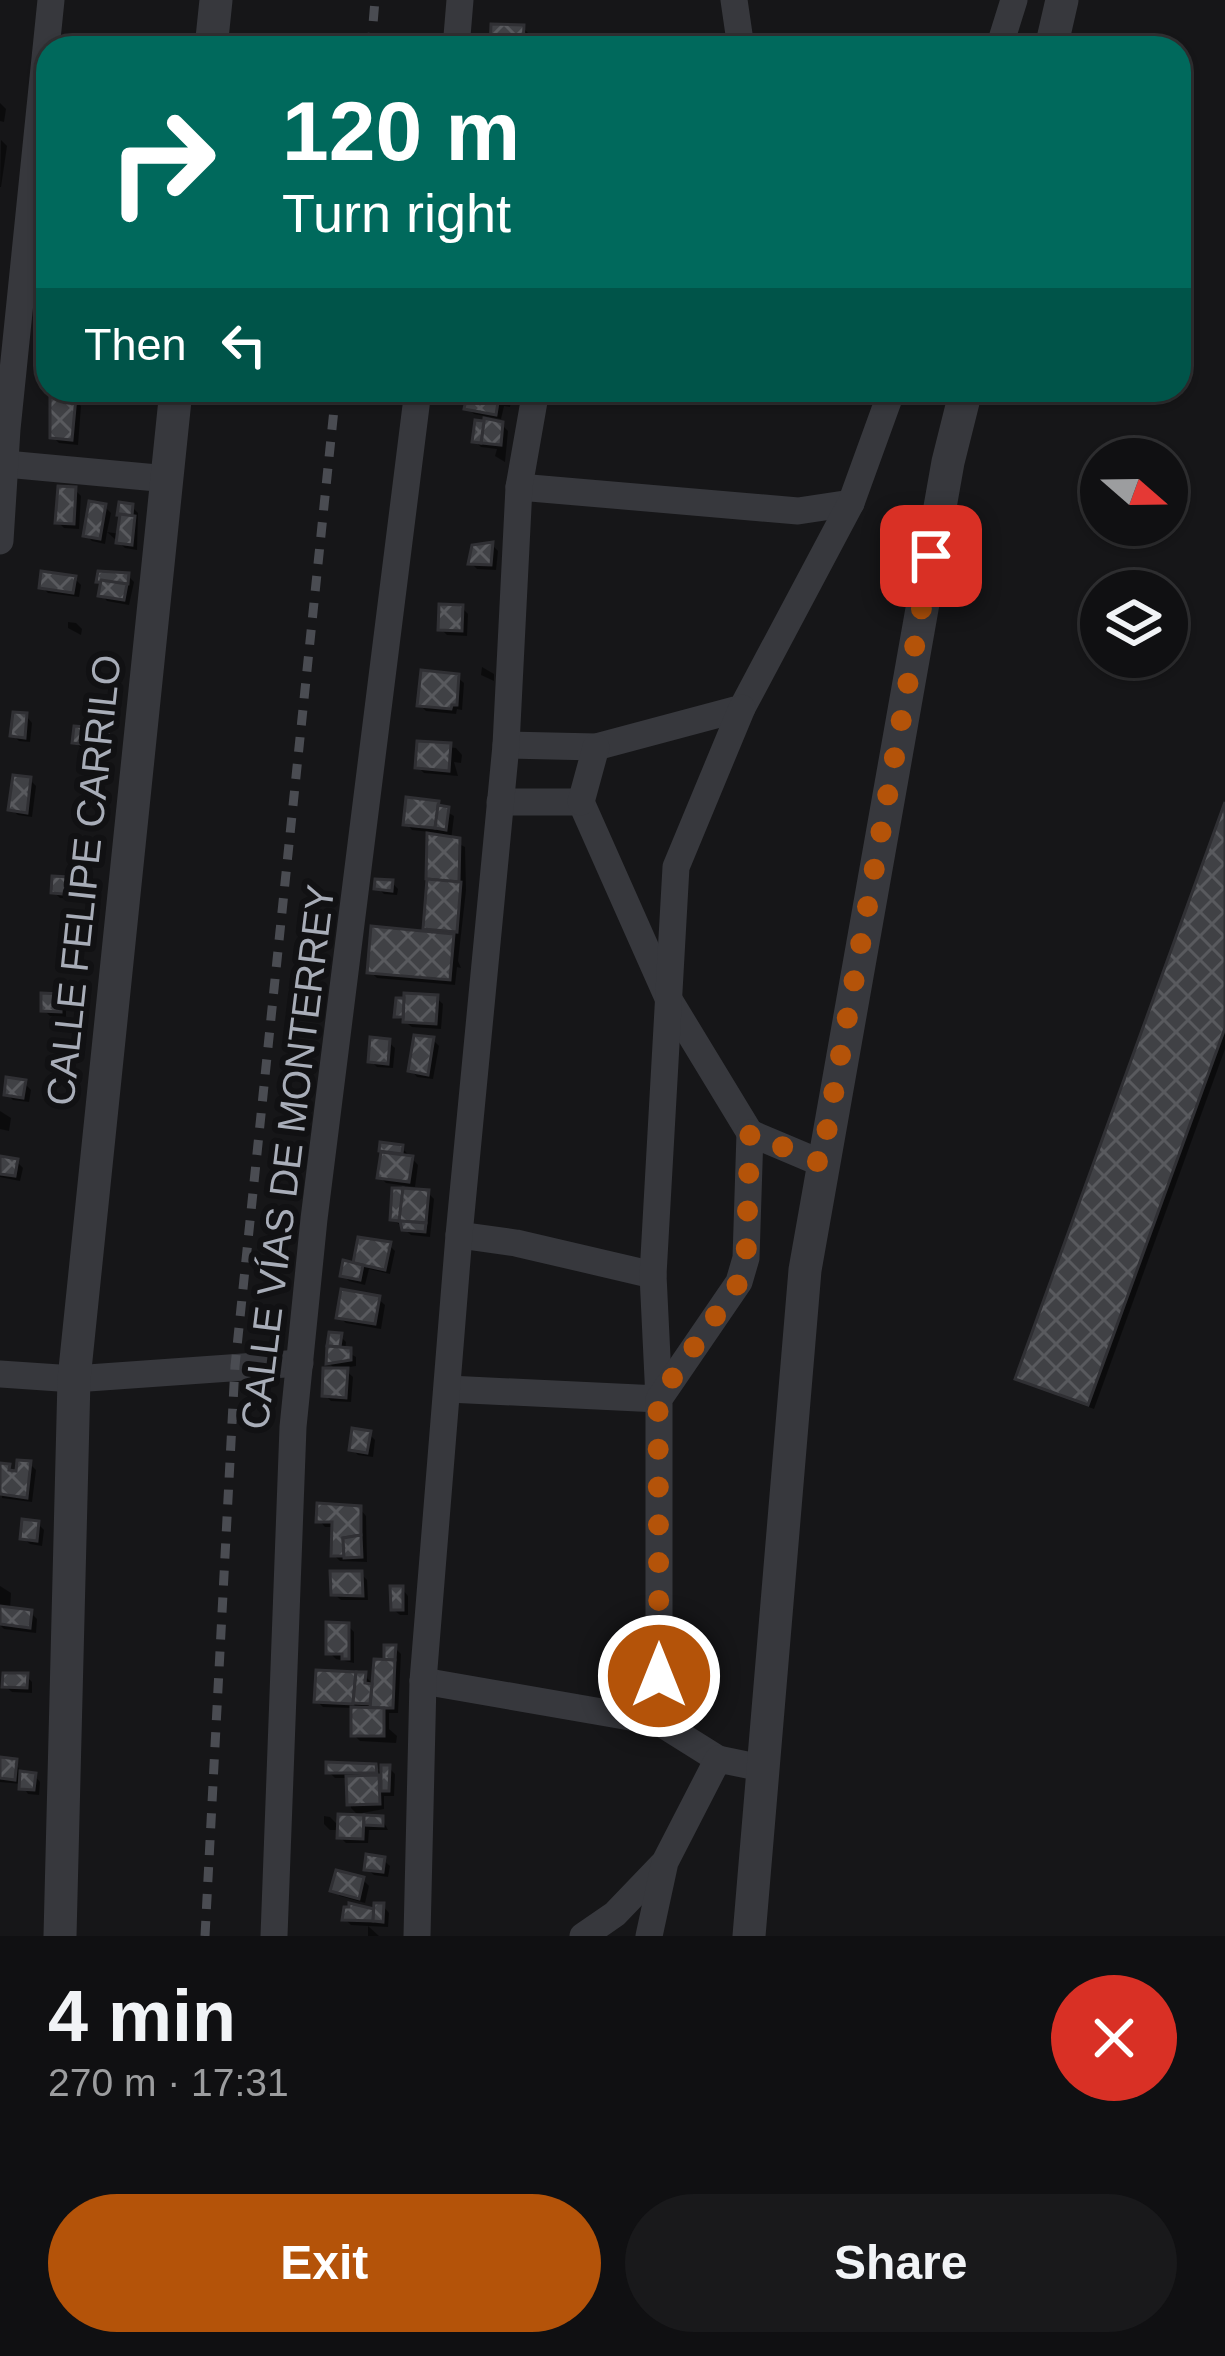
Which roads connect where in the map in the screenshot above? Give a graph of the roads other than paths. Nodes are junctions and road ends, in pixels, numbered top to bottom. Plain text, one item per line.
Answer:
1 (51, 0) edge
2 (216, 0) edge
3 (460, 0) edge
4 (734, 0) edge
5 (1014, 0) edge
6 (1062, 0) edge
7 (47, 36) edge
8 (212, 36) edge
9 (457, 36) edge
10 (739, 36) edge
11 (1003, 36) edge
12 (1054, 36) edge
13 (36, 137) edge
14 (175, 402) edge
15 (416, 402) edge
16 (534, 402) edge
17 (872, 402) edge
18 (888, 402) edge
19 (963, 402) edge
20 (883, 419) junction
21 (4, 429) edge
22 (6, 464) junction
23 (168, 479) junction
24 (519, 487) junction
25 (851, 503) junction
26 (0, 541) edge
27 (742, 708) junction
28 (506, 745) junction
29 (596, 747) junction
30 (500, 802) junction
31 (581, 802) junction
32 (668, 998) junction
33 (750, 1133) junction
34 (821, 1163) junction
35 (459, 1234) junction
36 (653, 1275) junction
37 (300, 1363) junction
38 (0, 1374) edge
39 (74, 1379) junction
40 (448, 1389) junction
41 (658, 1399) junction
42 (423, 1681) junction
43 (659, 1722) junction
44 (718, 1759) junction
45 (762, 1768) junction
46 (665, 1862) junction
47 (60, 1936) edge
48 (274, 1936) edge
49 (417, 1936) edge
50 (583, 1936) edge
51 (649, 1936) edge
52 (749, 1936) edge

1 - 7 street
2 - 8 street
3 - 9 street
4 - 10 street
5 - 11 street
6 - 12 street
13 - 21 street
14 - 23 street, CALLE FELIPE CARRILO
15 - 37 street, CALLE VÍAS DE MONTERREY
16 - 24 street
17 - 20 street
18 - 20 street
19 - 34 street
20 - 25 street
21 - 22 street
22 - 23 street
22 - 26 street
23 - 39 street, CALLE FELIPE CARRILO
24 - 25 street
24 - 28 street
25 - 27 street
27 - 29 street
27 - 32 street
28 - 29 street
28 - 30 street
29 - 31 street
30 - 31 street
30 - 35 street
31 - 32 street
32 - 33 street
32 - 36 street
33 - 34 street
33 - 41 street
34 - 45 street
35 - 36 street
35 - 40 street
36 - 41 street
37 - 39 street
37 - 48 street, CALLE VÍAS DE MONTERREY
38 - 39 street
39 - 47 street, CALLE FELIPE CARRILO
40 - 41 street
40 - 42 street
41 - 43 street
42 - 43 street
42 - 49 street
43 - 44 street
44 - 45 street
44 - 46 street
45 - 52 street
46 - 50 street
46 - 51 street

